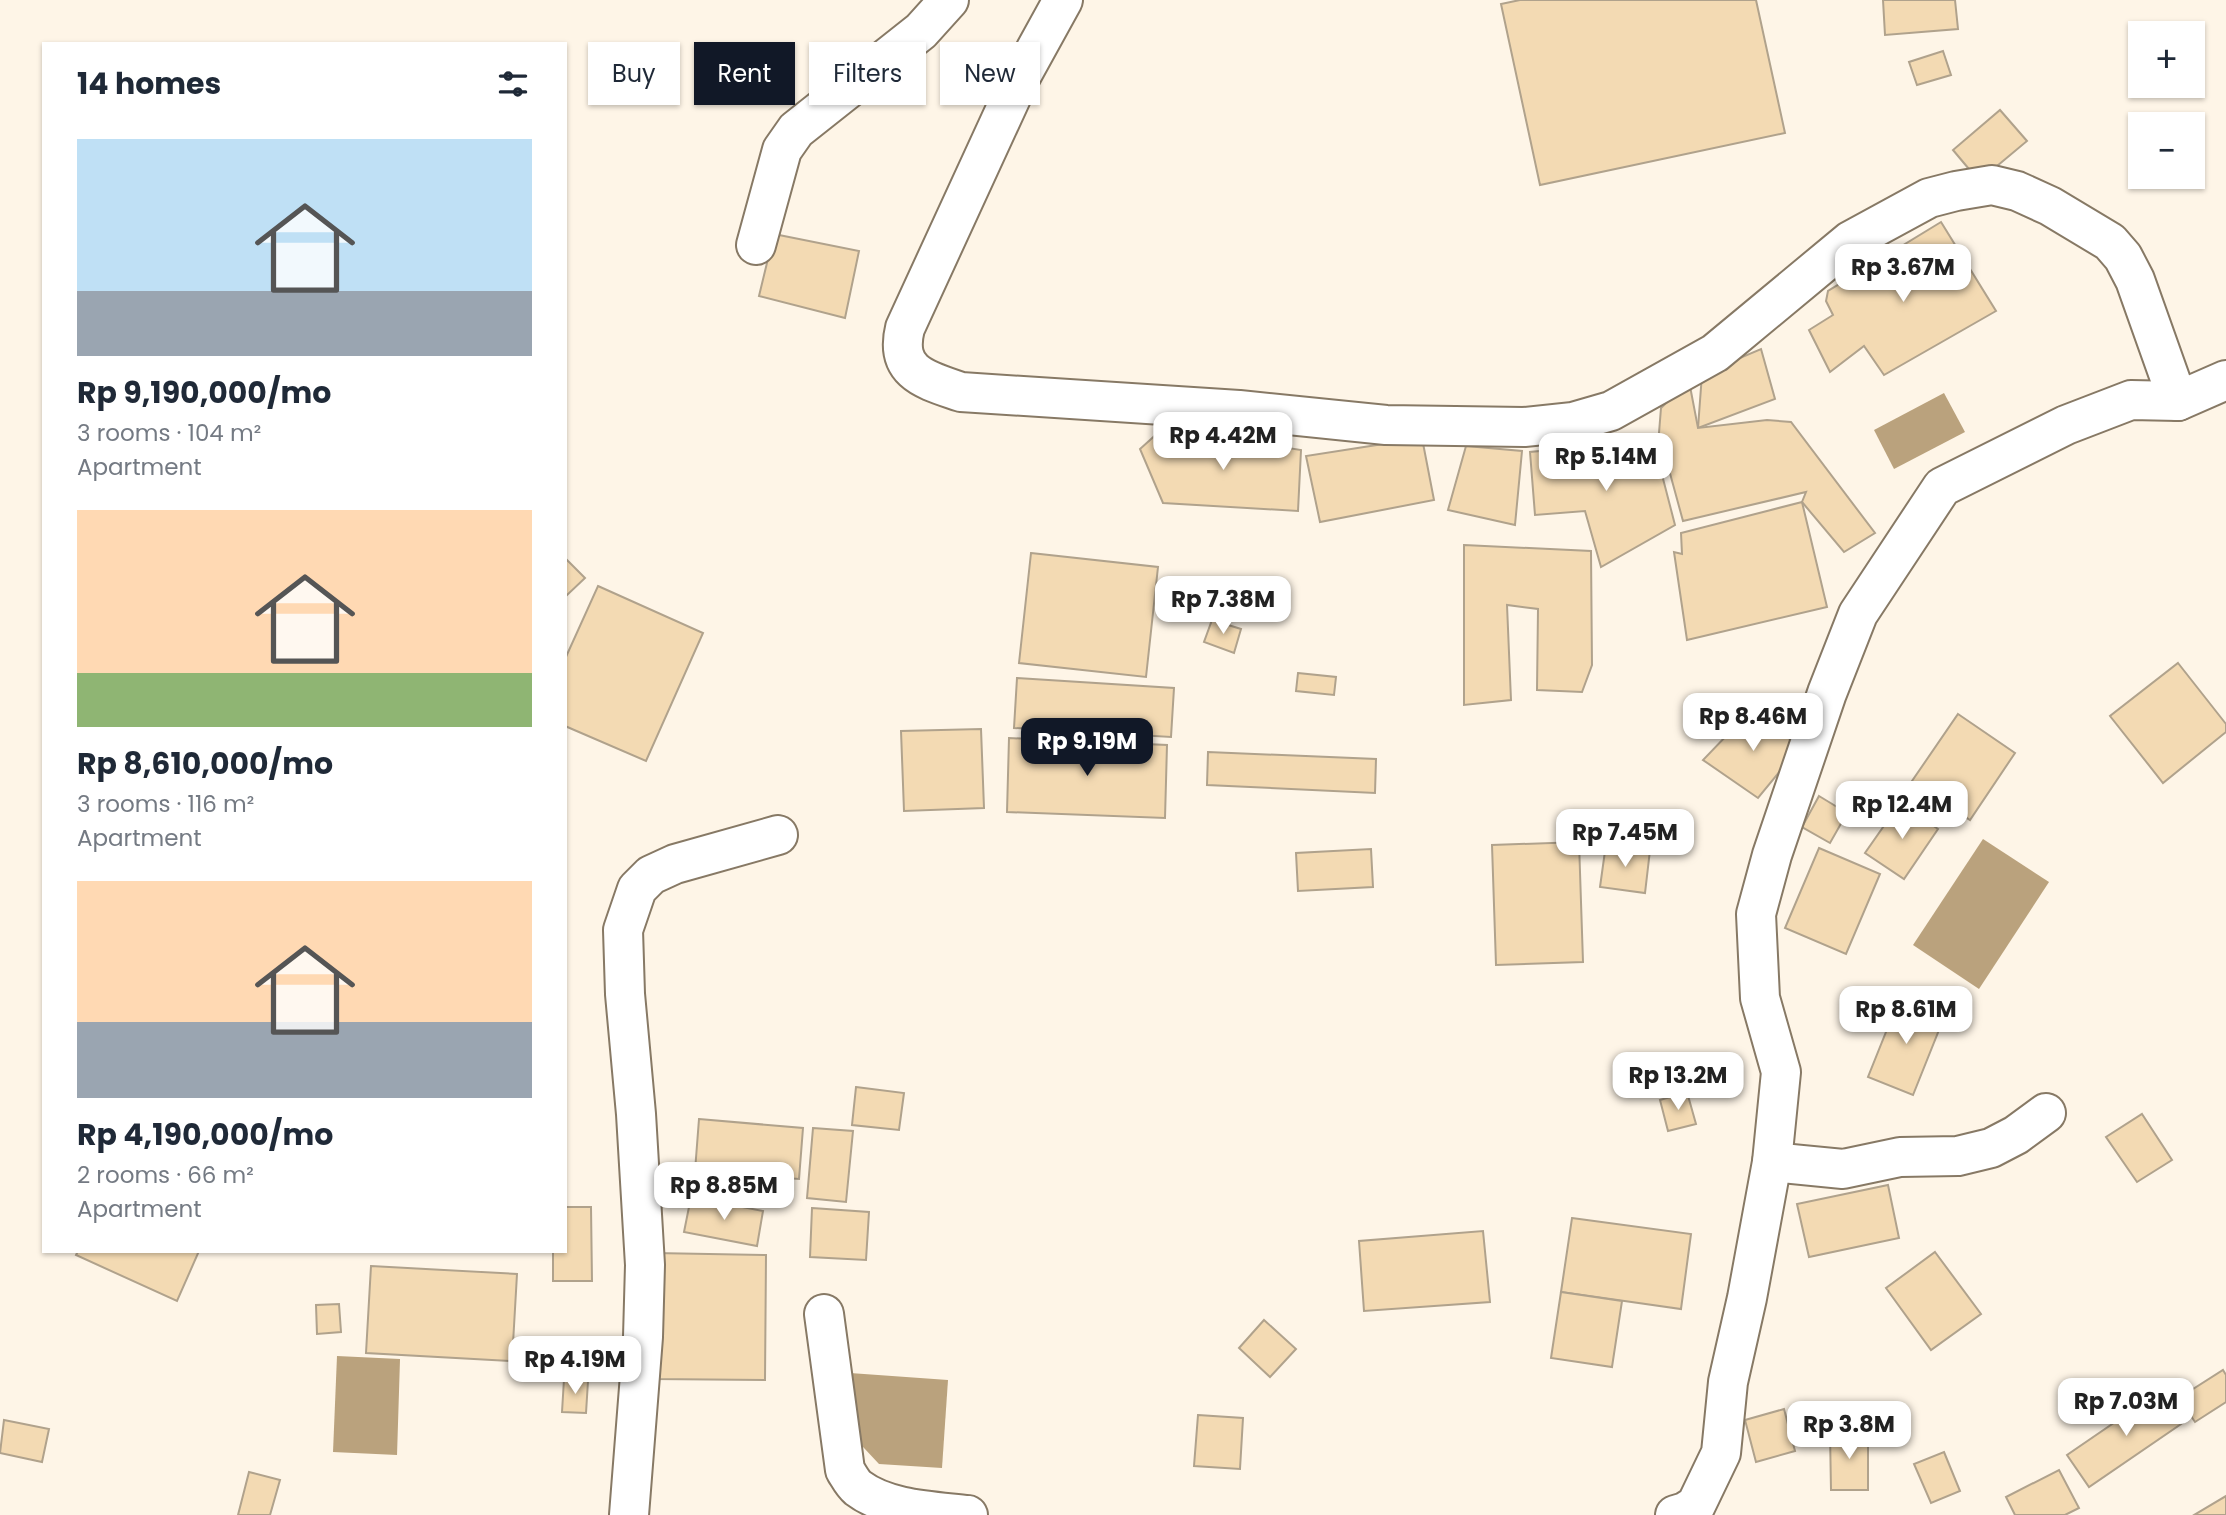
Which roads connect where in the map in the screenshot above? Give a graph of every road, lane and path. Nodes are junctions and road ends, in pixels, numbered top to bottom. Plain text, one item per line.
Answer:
1 (949, 0) edge
2 (1063, 0) edge
3 (755, 245) dead end
4 (2226, 380) edge
5 (2178, 401) junction
6 (778, 835) dead end
7 (2046, 1113) dead end
8 (1772, 1162) junction
9 (824, 1314) dead end
10 (1721, 1453) junction
11 (629, 1515) edge
12 (968, 1515) edge
13 (1675, 1515) edge
14 (1718, 1515) edge

1 - 3 street
2 - 5 street
4 - 5 street
5 - 8 street
6 - 11 street
7 - 8 street
8 - 10 street
9 - 12 street
10 - 13 street
10 - 14 street

